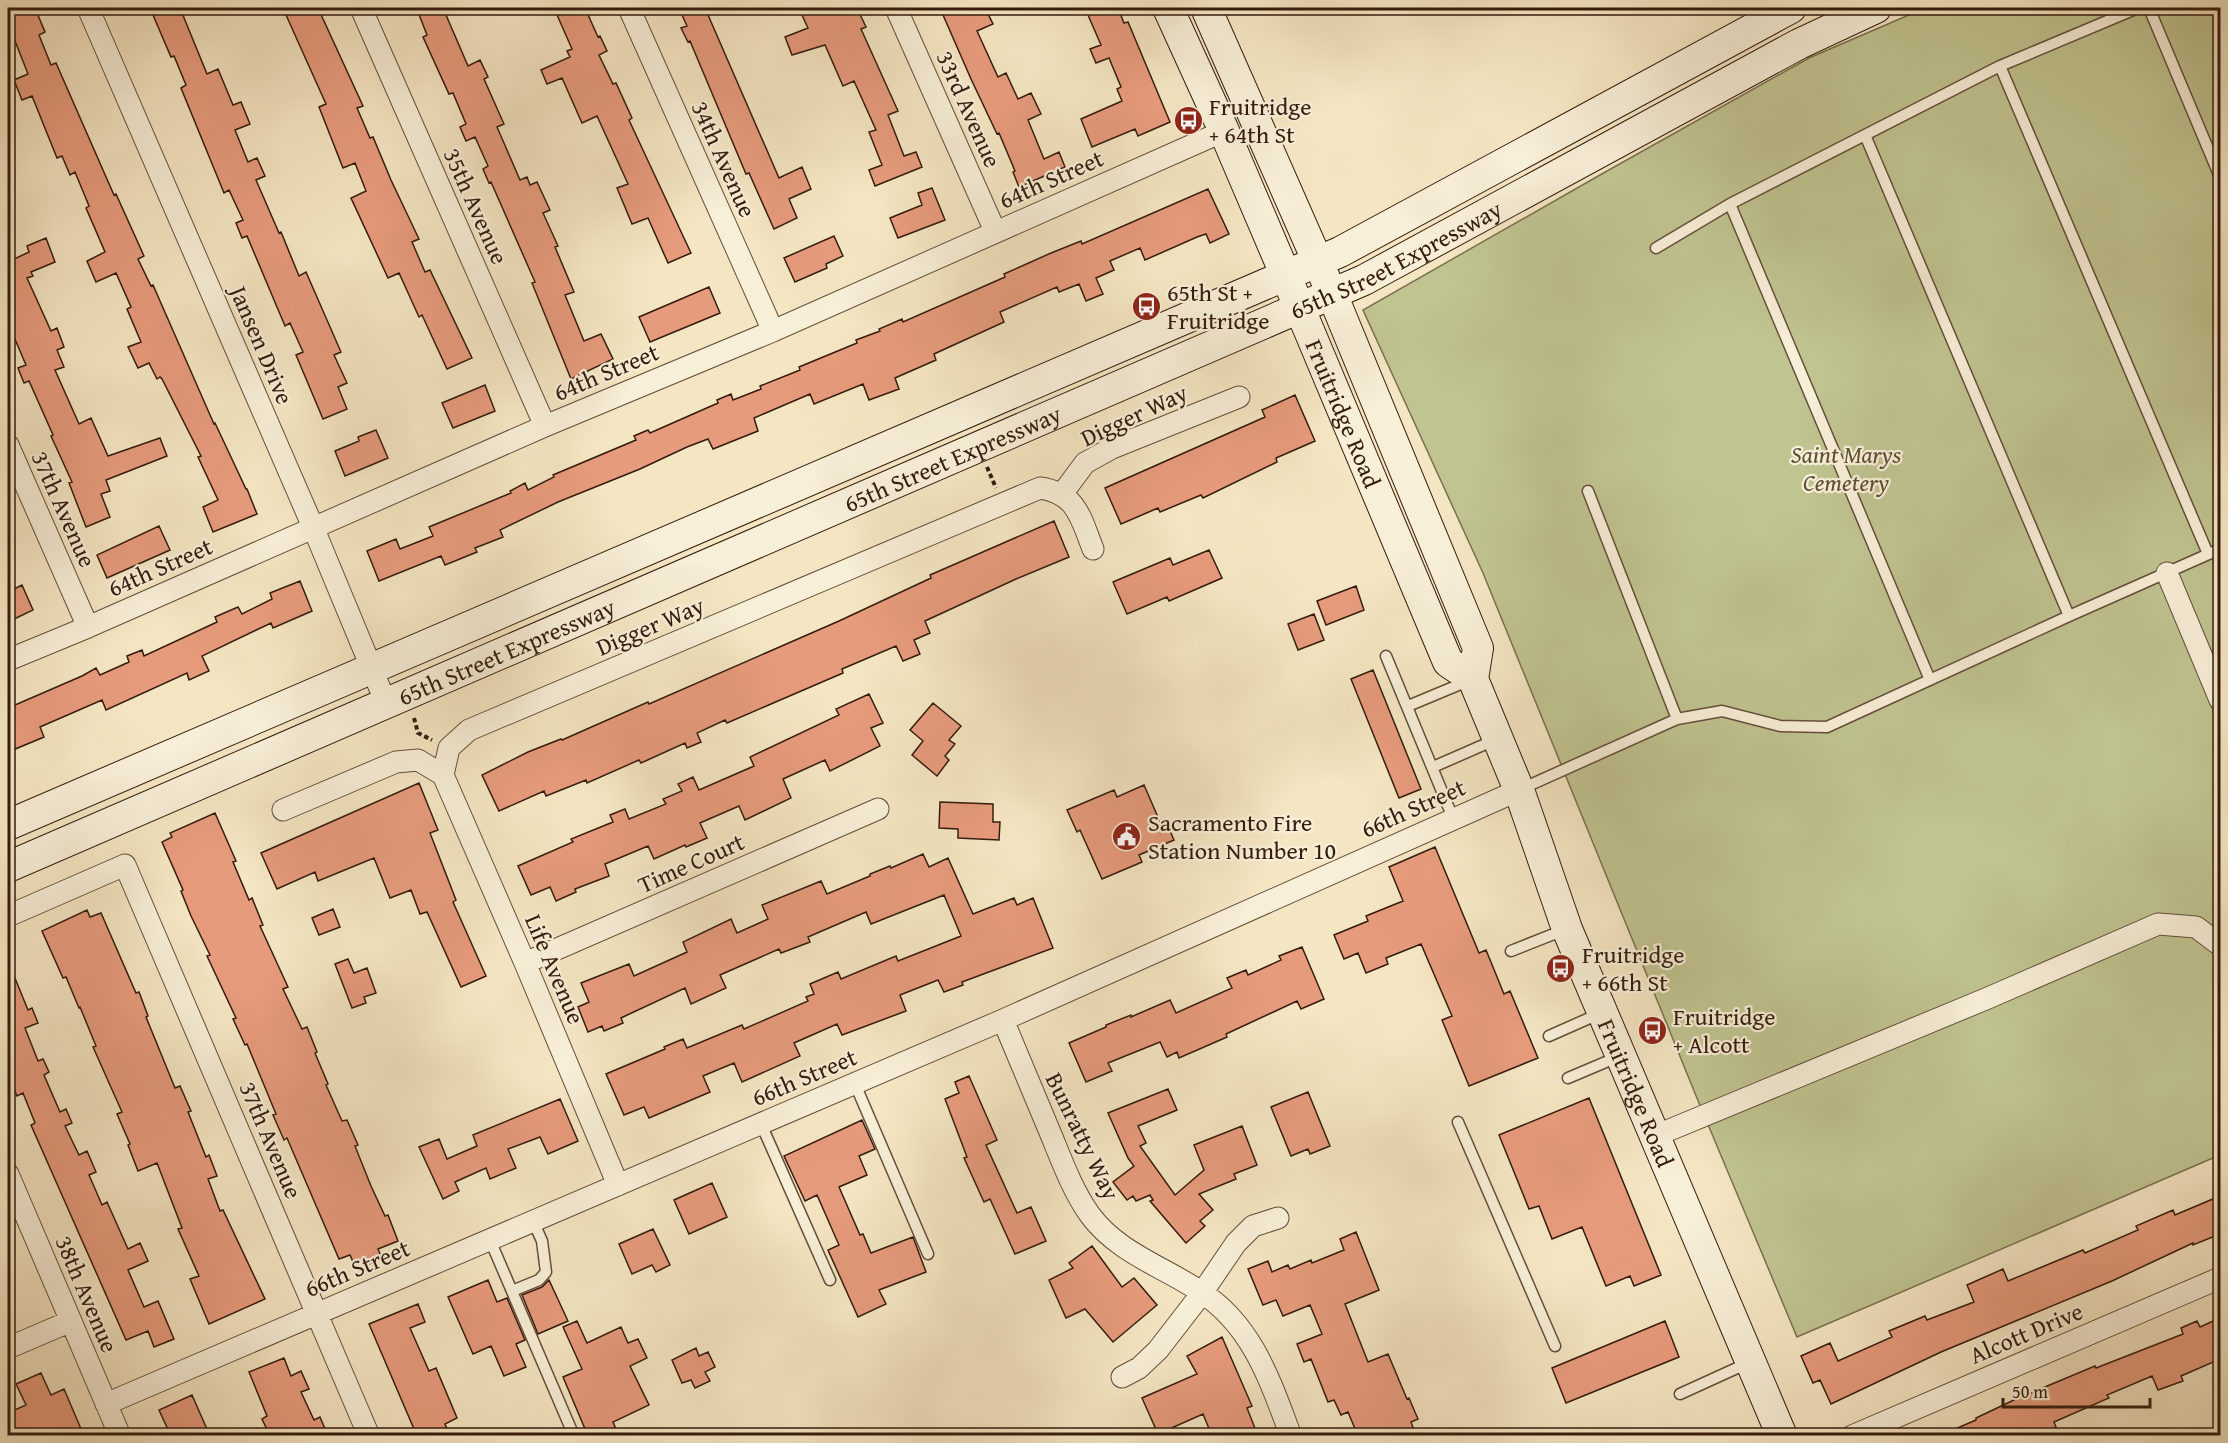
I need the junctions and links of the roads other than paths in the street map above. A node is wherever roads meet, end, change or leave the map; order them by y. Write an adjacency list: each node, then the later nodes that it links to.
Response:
1 (88, 8): 28 (street, Jansen Drive)
2 (361, 8): 24 (street, 35th Avenue)
3 (629, 8): 22 (street, 34th Avenue)
4 (896, 8): 16 (street, 33rd Avenue)
5 (1168, 8): 12 (main road, Fruitridge Road)
6 (1206, 8): 18 (main road, Fruitridge Road)
7 (1791, 8): 18 (main road, 65th Street Expressway)
8 (1876, 8): 20 (main road, 65th Street Expressway)
9 (2138, 8): 11 (lane)
10 (2149, 8): 14 (lane)
11 (2000, 66): 13 (lane); 31 (lane)
12 (1224, 130): 16 (street, 64th Street); 19 (main road, Fruitridge Road)
13 (1865, 135): 15 (lane); 33 (lane)
14 (2220, 177)
15 (1730, 204): 17 (lane); 39 (lane)
16 (995, 231): 22 (street, 64th Street)
17 (1656, 248)
18 (1317, 262): 19 (main road, 65th Street Expressway); 20 (main road, Fruitridge Road)
19 (1286, 275): 21 (main road, Fruitridge Road); 37 (main road, 65th Street Expressway)
20 (1332, 294): 21 (main road, 65th Street Expressway); 38 (main road, Fruitridge Road)
21 (1300, 309): 38 (main road, Fruitridge Road); 40 (main road, 65th Street Expressway)
22 (773, 331): 24 (street, 64th Street)
23 (1239, 397): 27 (street, Digger Way)
24 (545, 426): 28 (street, 64th Street)
25 (8, 445): 34 (street, 37th Avenue)
26 (1588, 491): 43 (lane)
27 (1062, 494): 29 (street); 46 (street, Digger Way)
28 (313, 527): 34 (street, 64th Street); 37 (street, Jansen Drive)
29 (1093, 549)
30 (2220, 549): 31 (lane)
31 (2208, 554): 32 (lane)
32 (2167, 573): 33 (lane); 41 (street)
33 (2069, 616): 39 (lane)
34 (88, 627): 36 (street, 64th Street)
35 (1386, 656): 42 (lane)
36 (8, 660)
37 (372, 670): 40 (street, Jansen Drive); 51 (main road, 65th Street Expressway)
38 (1473, 679): 42 (lane); 44 (main road, Fruitridge Road)
39 (1929, 680): 43 (lane)
40 (397, 699): 52 (main road, 65th Street Expressway)
41 (2220, 700)
42 (1408, 706): 45 (lane)
43 (1677, 719): 47 (lane)
44 (1497, 738): 45 (lane); 47 (main road, Fruitridge Road)
45 (1433, 767): 50 (lane)
46 (443, 775): 49 (street); 57 (street, Life Avenue)
47 (1519, 790): 50 (street, 66th Street); 54 (main road, Fruitridge Road)
48 (878, 809): 57 (street, Time Court)
49 (283, 810)
50 (1453, 818): 59 (street, 66th Street)
51 (8, 825)
52 (8, 867)
53 (8, 916): 77 (street, 37th Avenue)
54 (1567, 929): 56 (lane); 58 (main road, Fruitridge Road)
55 (2220, 945): 66 (street)
56 (1512, 951)
57 (525, 963): 68 (street, Life Avenue)
58 (1602, 1012): 60 (lane); 61 (main road, Fruitridge Road)
59 (1003, 1020): 63 (street, 66th Street); 76 (street, Bunratty Way)
60 (1549, 1036)
61 (1621, 1056): 62 (lane); 66 (main road, Fruitridge Road)
62 (1568, 1078)
63 (855, 1084): 65 (street, 66th Street); 72 (lane)
64 (1458, 1122): 79 (lane)
65 (761, 1124): 68 (street, 66th Street); 74 (lane)
66 (1655, 1136): 81 (main road, Fruitridge Road)
67 (8, 1174): 78 (street, 38th Avenue)
68 (618, 1185): 70 (street, 66th Street)
69 (1278, 1218): 76 (street)
70 (533, 1221): 71 (street, 66th Street); 75 (lane)
71 (490, 1240): 75 (lane); 77 (street, 66th Street)
72 (928, 1254)
73 (2220, 1278): 90 (street, Alcott Drive)
74 (830, 1280)
75 (512, 1291): 87 (lane)
76 (1202, 1293): 82 (street); 88 (street, Bunratty Way)
77 (317, 1313): 84 (street, 66th Street); 86 (street, 37th Avenue)
78 (71, 1321): 80 (street); 84 (street, 38th Avenue)
79 (1556, 1346)
80 (8, 1348)
81 (1750, 1362): 83 (lane); 89 (main road, Fruitridge Road)
82 (1122, 1377)
83 (1680, 1394)
84 (106, 1404): 85 (street, 38th Avenue)
85 (120, 1436)
86 (369, 1436)
87 (574, 1436)
88 (1291, 1436)
89 (1782, 1436)
90 (1852, 1436)

